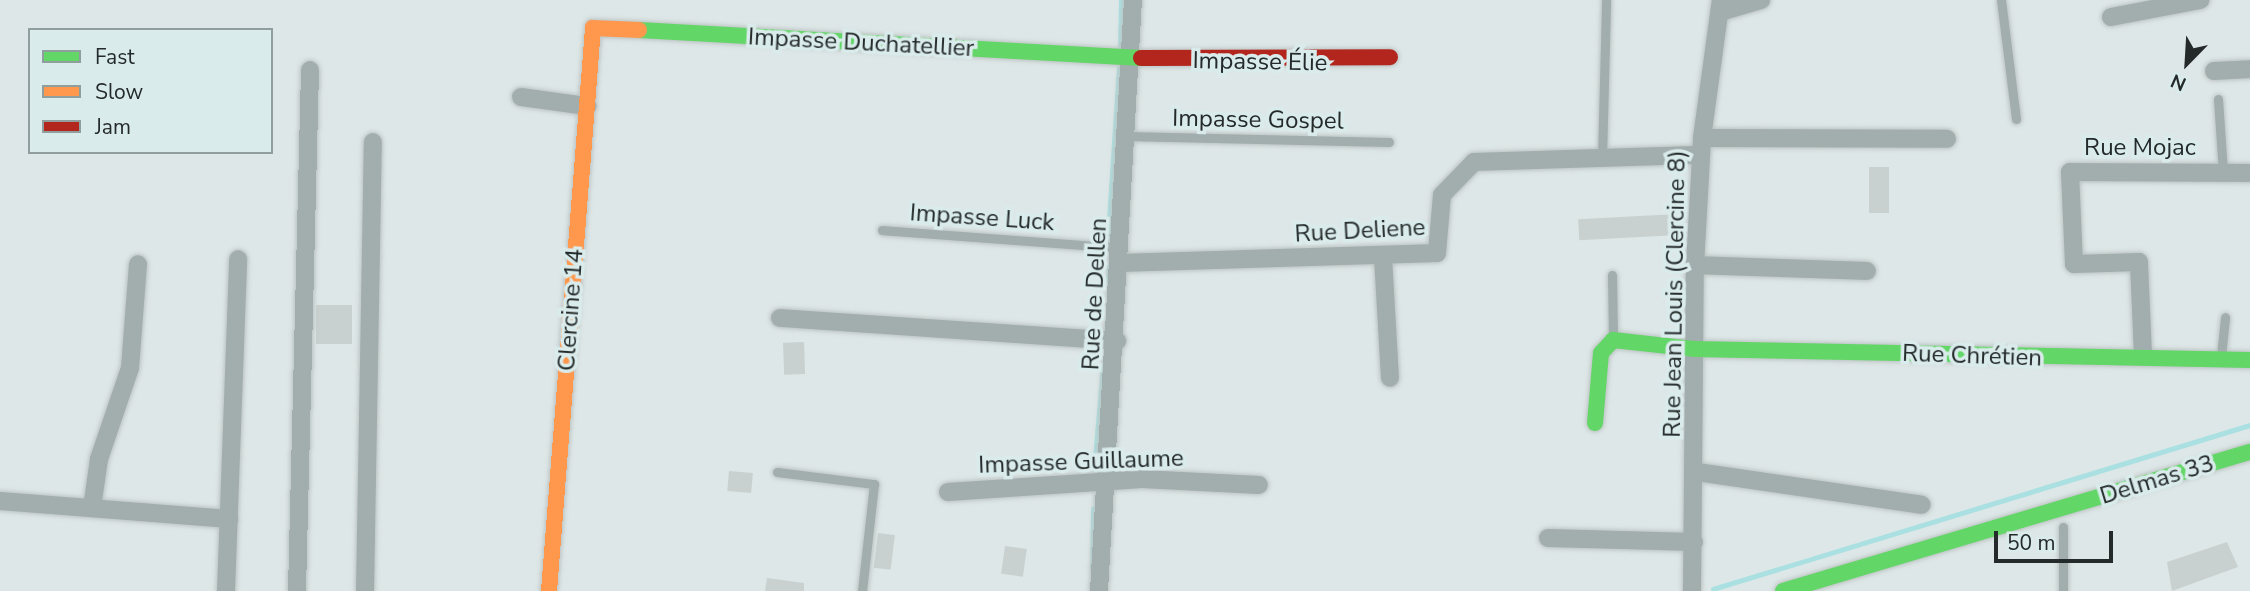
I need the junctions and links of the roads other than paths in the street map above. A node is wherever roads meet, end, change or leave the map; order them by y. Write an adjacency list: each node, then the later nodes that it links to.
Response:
1 (1133, 0): 10 (street, Rue de Dellen)
2 (1605, 0): 23 (lane)
3 (1761, 0): 6 (street)
4 (2001, 0): 17 (lane)
5 (2200, 0): 7 (street)
6 (1721, 6): 22 (street, Rue Jean Louis (Clercine 8))
7 (2111, 17)
8 (593, 28): 10 (street, Impasse Duchatellier); 16 (street, Clercine 14)
9 (1390, 57): 10 (street, Impasse Élie)
10 (1130, 58): 18 (street, Rue de Dellen)
11 (2250, 69): 13 (street)
12 (310, 70): 59 (street)
13 (2214, 71)
14 (521, 97): 16 (street)
15 (2218, 99): 24 (lane)
16 (587, 106): 61 (street, Clercine 14)
17 (2016, 119)
18 (1126, 136): 21 (lane, Impasse Gospel); 27 (street, Rue de Dellen)
19 (1947, 139): 22 (street, Rue Deliene)
20 (373, 142): 60 (street)
21 (1389, 142)
22 (1701, 146): 23 (street, Rue Deliene); 31 (street, Rue Jean Louis (Clercine 8))
23 (1602, 158): 28 (street, Rue Deliene)
24 (2223, 172): 25 (street, Rue Mojac); 39 (street, Rue Mojac)
25 (2250, 173)
26 (882, 230): 27 (lane, Impasse Luck)
27 (1122, 256): 28 (street, Rue Deliene); 37 (street, Rue de Dellen)
28 (1383, 257): 42 (street)
29 (238, 259): 54 (street)
30 (138, 264): 53 (street)
31 (1695, 265): 32 (street); 38 (street, Rue Jean Louis (Clercine 8))
32 (1867, 271)
33 (1612, 275): 36 (lane)
34 (2225, 317): 40 (lane)
35 (779, 318): 37 (street)
36 (1614, 340): 38 (street, Rue Chrétien); 43 (street)
37 (1117, 341): 49 (street, Rue de Dellen)
38 (1694, 349): 39 (street, Rue Chrétien); 47 (street, Rue Jean Louis (Clercine 8))
39 (2143, 355): 40 (street, Rue Chrétien)
40 (2221, 358): 41 (street, Rue Chrétien)
41 (2250, 360)
42 (1390, 378)
43 (1595, 423)
44 (2250, 452): 65 (street, Delmas 33)
45 (2250, 470): 55 (street, Delmas 33)
46 (776, 472): 62 (lane)
47 (1697, 472): 52 (street); 57 (street, Rue Jean Louis (Clercine 8))
48 (1259, 485): 49 (street, Impasse Guillaume)
49 (1108, 486): 50 (street, Impasse Guillaume); 63 (street, Rue de Dellen)
50 (948, 492)
51 (0, 501): 53 (street)
52 (1922, 505)
53 (92, 508): 54 (street)
54 (229, 519): 58 (street)
55 (2063, 527): 66 (street, Delmas 33); 67 (lane)
56 (1548, 538): 57 (street)
57 (1694, 542): 64 (street, Rue Jean Louis (Clercine 8))
58 (226, 591)
59 (297, 591)
60 (365, 591)
61 (549, 591)
62 (862, 591)
63 (1099, 591)
64 (1692, 591)
65 (1783, 591)
66 (1840, 591)
67 (2063, 591)

